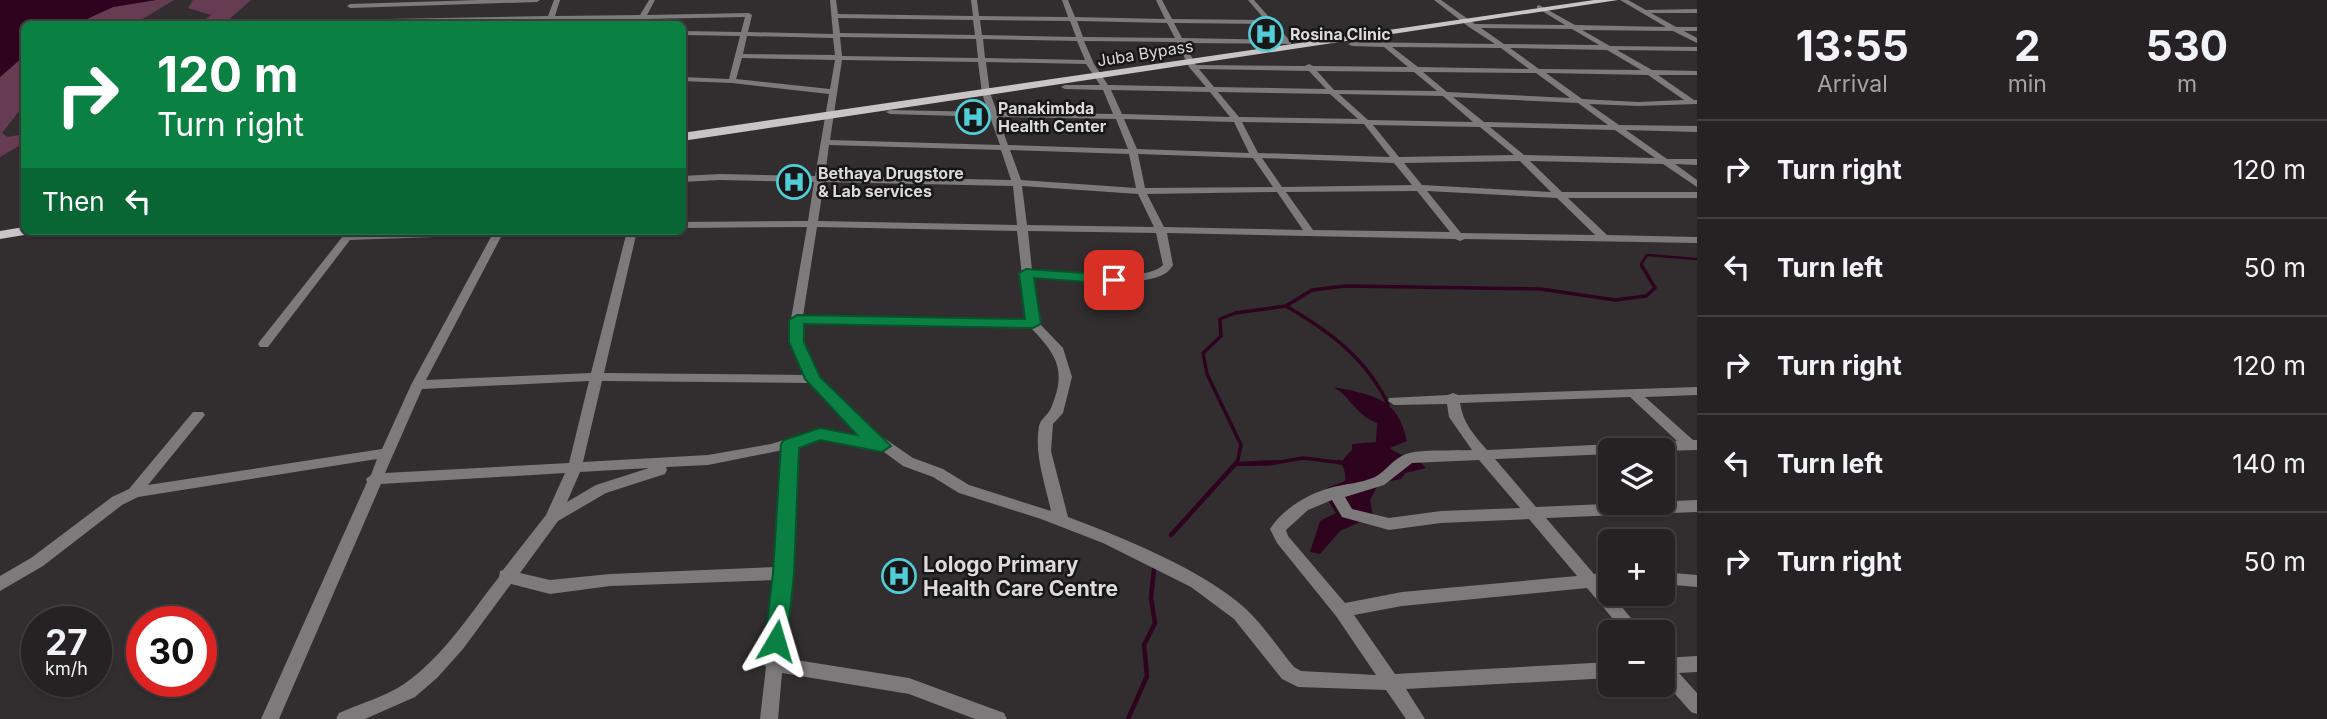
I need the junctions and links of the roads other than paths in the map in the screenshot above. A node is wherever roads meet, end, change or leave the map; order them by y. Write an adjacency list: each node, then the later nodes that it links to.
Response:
1 (537, 0): 13 (street)
2 (557, 0): 18 (street)
3 (652, 0): 24 (street)
4 (833, 0): 17 (street)
5 (974, 0): 19 (street)
6 (1065, 0): 20 (street)
7 (1159, 0): 21 (street)
8 (1251, 0): 25 (street)
9 (1437, 0): 26 (street)
10 (1589, 0): 14 (main road, Juba Bypass)
11 (1613, 0): 14 (main road, Juba Bypass)
12 (1623, 0): 15 (street)
13 (350, 3): 22 (street)
14 (1542, 8): 26 (main road, Juba Bypass); 27 (street)
15 (1647, 11): 16 (street); 28 (street)
16 (1697, 11)
17 (835, 16): 19 (street); 32 (street)
18 (551, 18): 23 (street); 24 (street)
19 (975, 18): 20 (street); 33 (street)
20 (1072, 18): 21 (street); 34 (street)
21 (1169, 20): 25 (street); 35 (street)
22 (332, 21)
23 (418, 21)
24 (640, 21): 31 (street)
25 (1270, 22): 37 (street)
26 (1466, 22): 27 (street); 37 (main road, Juba Bypass); 40 (street); 46 (main road, Juba Bypass)
27 (1574, 27): 28 (street); 41 (street)
28 (1676, 29): 29 (street); 36 (street)
29 (1697, 29)
30 (686, 33): 31 (street)
31 (742, 33): 32 (street); 43 (street)
32 (838, 36): 33 (street); 44 (street)
33 (976, 37): 34 (street); 45 (street)
34 (1080, 39): 35 (street); 49 (street)
35 (1178, 39): 37 (street); 46 (street)
36 (1697, 41)
37 (1287, 42): 46 (main road, Juba Bypass)
38 (1352, 44): 39 (street)
39 (1386, 45): 40 (street); 48 (street)
40 (1499, 45): 41 (street); 50 (street)
41 (1610, 47): 42 (street); 51 (street)
42 (1697, 49)
43 (737, 56): 44 (street); 54 (street)
44 (839, 58): 45 (street); 59 (street)
45 (981, 60): 49 (street); 58 (street)
46 (1190, 62): 47 (street); 49 (main road, Juba Bypass); 57 (street)
47 (1309, 66): 48 (street); 60 (street)
48 (1415, 68): 50 (street); 61 (street)
49 (1093, 70): 56 (street); 58 (main road, Juba Bypass)
50 (1536, 70): 51 (street); 62 (street)
51 (1651, 73): 52 (street); 63 (street)
52 (1697, 73)
53 (686, 79): 54 (street)
54 (732, 81): 59 (street)
55 (1065, 87): 56 (street)
56 (1107, 90): 57 (street); 67 (street)
57 (1210, 90): 60 (street); 68 (street)
58 (985, 91): 65 (main road, Juba Bypass); 66 (street)
59 (834, 92): 65 (street)
60 (1332, 92): 61 (street); 69 (street)
61 (1448, 94): 62 (street); 70 (street)
62 (1576, 101): 63 (street); 72 (street)
63 (1696, 103)
64 (890, 112): 66 (street)
65 (831, 113): 73 (main road, Juba Bypass); 74 (main road, Juba Bypass); 75 (street)
66 (991, 115): 67 (street); 76 (street)
67 (1118, 116): 68 (street); 77 (street)
68 (1237, 120): 69 (street); 78 (street)
69 (1367, 123): 70 (street); 80 (street)
70 (1480, 123): 72 (street); 79 (street)
71 (1697, 129): 72 (street)
72 (1619, 130): 81 (street)
73 (686, 131)
74 (686, 136)
75 (825, 142): 76 (street); 84 (street)
76 (1005, 145): 77 (street); 85 (street)
77 (1133, 150): 78 (street); 89 (street)
78 (1255, 155): 80 (street); 88 (street)
79 (1522, 158): 80 (street); 81 (street); 90 (street)
80 (1398, 160): 87 (street)
81 (1662, 161): 82 (street); 86 (street)
82 (1697, 162)
83 (686, 179): 84 (street)
84 (819, 179): 85 (street); 92 (street)
85 (1017, 183): 89 (street); 94 (street)
86 (1697, 184)
87 (1422, 188): 88 (street); 90 (street); 102 (street)
88 (1279, 190): 89 (street); 97 (street)
89 (1141, 191): 95 (street)
90 (1557, 195): 91 (street); 103 (street)
91 (1697, 195)
92 (810, 224): 93 (street); 94 (street); 106 (street)
93 (686, 225)
94 (1022, 229): 95 (street); 105 (street)
95 (1161, 231): 97 (street); 105 (street)
96 (21, 232): 98 (main road)
97 (1310, 233): 102 (street)
98 (0, 235)
99 (349, 235): 108 (street)
100 (496, 235): 111 (street)
101 (631, 235): 109 (street)
102 (1460, 238): 103 (street)
103 (1604, 238): 104 (street)
104 (1697, 240)
105 (1026, 273): 107 (street)
106 (797, 320): 107 (street); 110 (street)
107 (1033, 324): 130 (street)
108 (264, 344)
109 (596, 377): 110 (street); 111 (street); 123 (street)
110 (813, 379): 118 (street)
111 (417, 385): 120 (street)
112 (1697, 391): 113 (street)
113 (1632, 392): 114 (street); 119 (street)
114 (1453, 397): 115 (street); 121 (street)
115 (1394, 401)
116 (198, 415): 125 (street)
117 (790, 444): 118 (street); 122 (street); 131 (street)
118 (882, 446): 130 (street)
119 (1695, 447): 121 (street)
120 (385, 453): 124 (street); 125 (street)
121 (1484, 454): 126 (street); 128 (street)
122 (684, 462): 123 (street); 129 (street)
123 (574, 470): 124 (street); 129 (street)
124 (373, 479): 147 (street)
125 (135, 492): 137 (street)
126 (1335, 492): 128 (street); 138 (street)
127 (1697, 506): 128 (street)
128 (1534, 513): 135 (street)
129 (552, 518): 132 (street)
130 (1061, 521): 145 (street)
131 (784, 573): 132 (street); 140 (street)
132 (506, 576): 148 (street)
133 (1675, 579): 136 (street)
134 (1598, 580): 135 (street)
135 (1591, 581): 138 (street); 139 (street)
136 (1697, 581)
137 (0, 584)
138 (1342, 611): 145 (street)
139 (1623, 620)
140 (773, 664): 149 (street); 150 (street)
141 (1697, 664): 142 (street)
142 (1675, 665)
143 (1598, 671): 145 (street)
144 (1675, 680): 146 (street)
145 (1391, 682): 151 (street)
146 (1697, 706)
147 (270, 719)
148 (345, 719)
149 (769, 719)
150 (998, 719)
151 (1416, 719)

